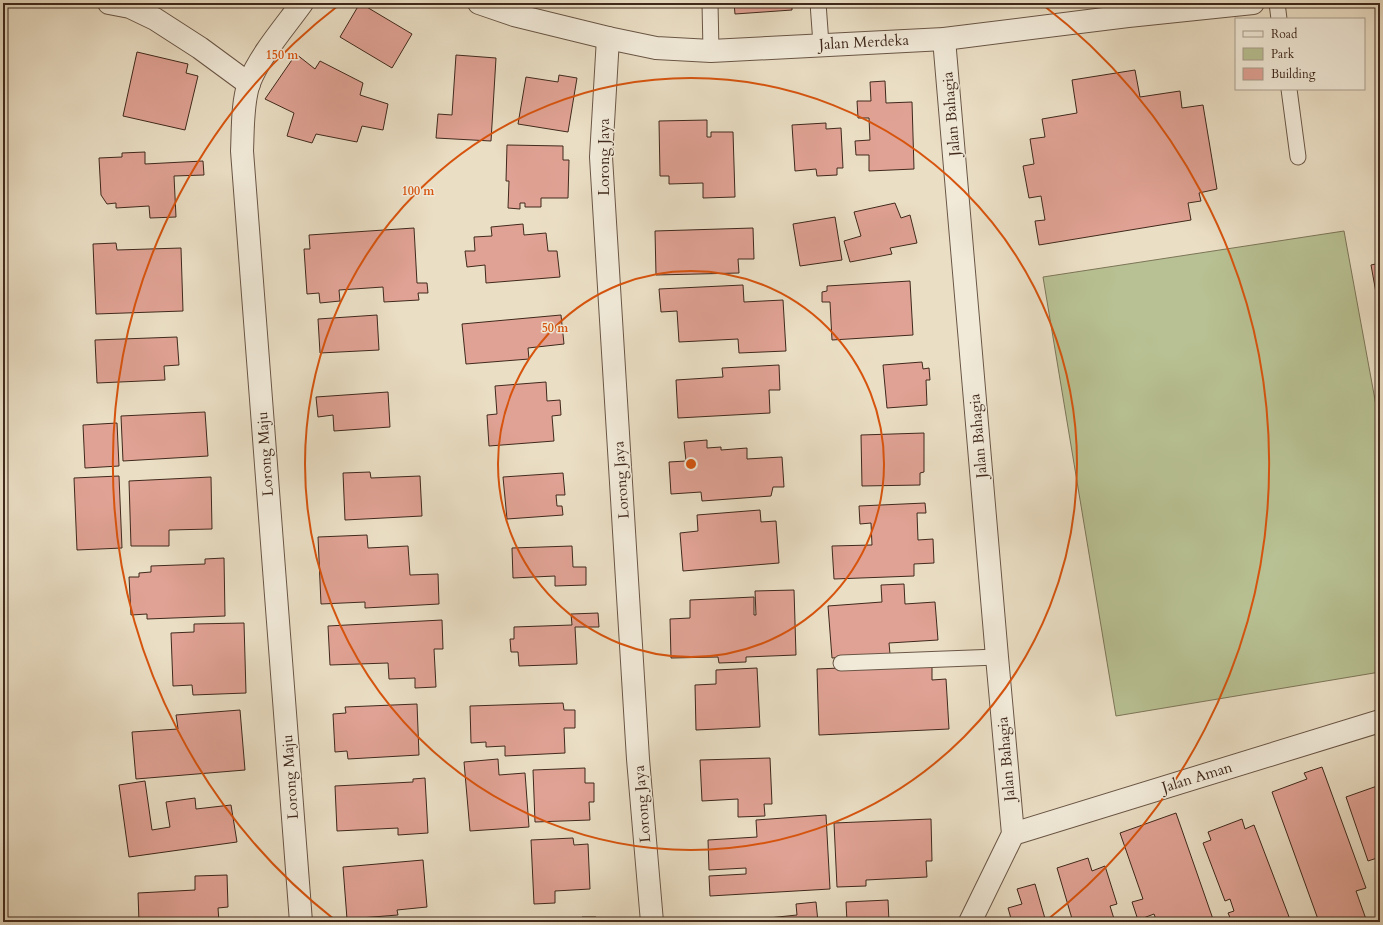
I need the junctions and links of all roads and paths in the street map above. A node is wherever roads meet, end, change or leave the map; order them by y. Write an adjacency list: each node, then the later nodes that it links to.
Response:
1 (109, 3): 14 (street)
2 (302, 3): 14 (street, Lorong Maju)
3 (479, 3): 10 (street, Jalan Merdeka)
4 (710, 3): 13 (lane)
5 (818, 3): 12 (lane)
6 (1253, 3): 8 (street, Jalan Merdeka)
7 (1277, 3): 9 (lane)
8 (1127, 9): 11 (street, Jalan Merdeka)
9 (1279, 18)
10 (608, 38): 13 (street, Jalan Merdeka); 22 (street, Lorong Jaya)
11 (944, 39): 12 (street, Jalan Merdeka); 17 (street, Jalan Bahagia)
12 (821, 44): 13 (street, Jalan Merdeka)
13 (711, 51)
14 (249, 84): 21 (street, Lorong Maju)
15 (1289, 90): 16 (lane)
16 (1298, 157)
17 (997, 657): 18 (lane); 20 (street, Jalan Bahagia)
18 (840, 663)
19 (1380, 721): 20 (street, Jalan Aman)
20 (1014, 834): 23 (street)
21 (301, 922)
22 (652, 922)
23 (970, 922)

